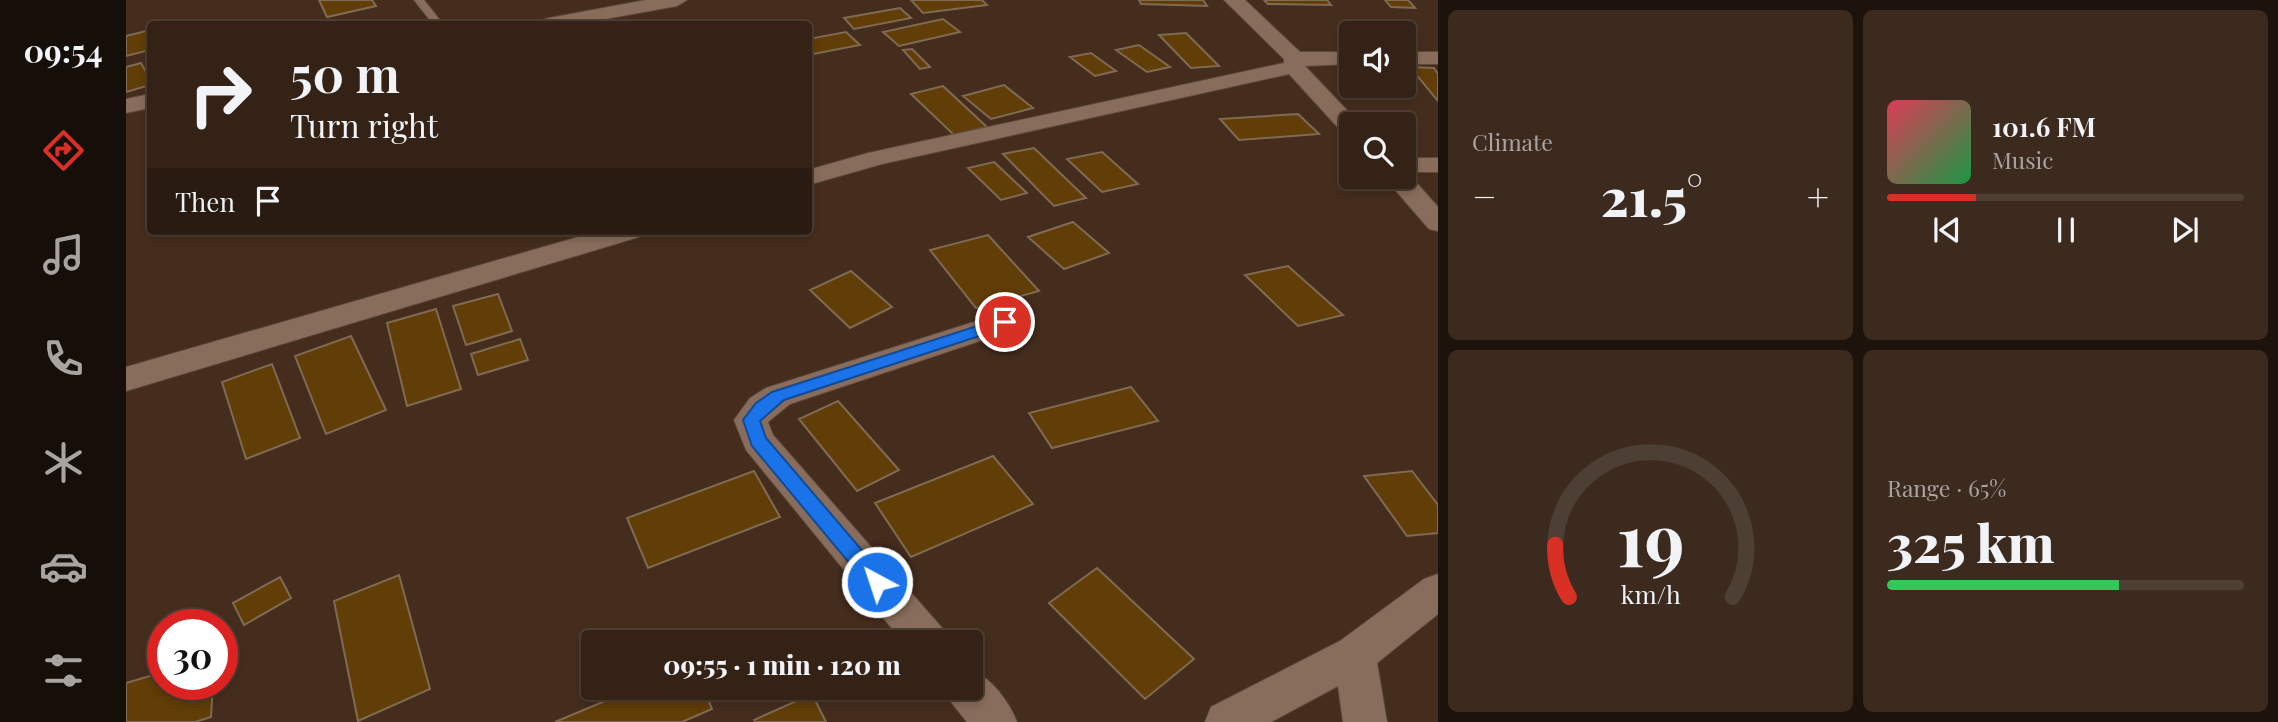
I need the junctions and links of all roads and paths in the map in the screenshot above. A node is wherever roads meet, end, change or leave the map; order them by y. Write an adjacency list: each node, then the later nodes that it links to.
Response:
1 (419, 0): 4 (lane)
2 (677, 0): 5 (street)
3 (1234, 0): 9 (street)
4 (436, 21)
5 (565, 21)
6 (1416, 58): 7 (street)
7 (1438, 58)
8 (1339, 59): 9 (street)
9 (1295, 63): 12 (street); 15 (street)
10 (147, 102): 11 (street)
11 (126, 106)
12 (1339, 114)
13 (1416, 165): 14 (street)
14 (1438, 165)
15 (812, 177)
16 (1408, 189): 17 (street)
17 (1438, 223)
18 (615, 235): 20 (street)
19 (1005, 322): 22 (street)
20 (126, 379)
21 (1438, 591): 23 (street)
22 (918, 630)
23 (1355, 655): 26 (street); 27 (street)
24 (976, 700): 25 (street)
25 (995, 722)
26 (1227, 722)
27 (1365, 722)

